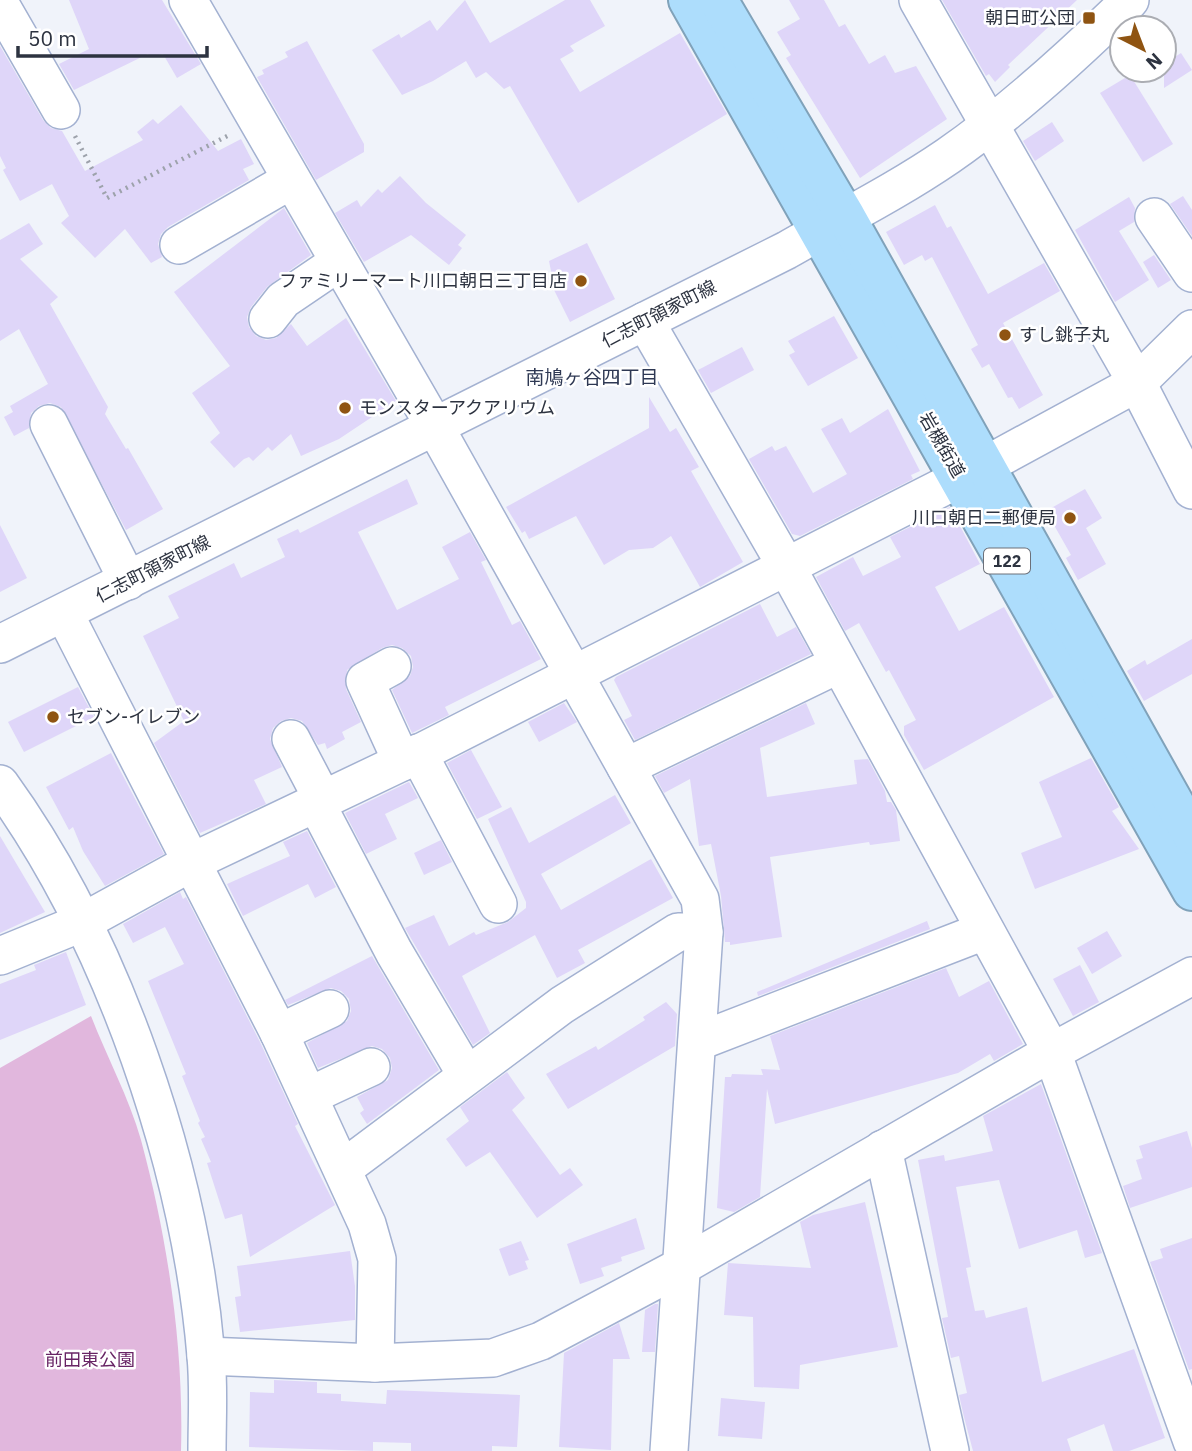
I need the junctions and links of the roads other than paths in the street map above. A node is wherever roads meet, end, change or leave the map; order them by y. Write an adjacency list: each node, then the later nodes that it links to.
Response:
1 (188, 0): 9 (street)
2 (688, 0): 11 (highway, 岩槻街道 / 122)
3 (718, 0): 11 (highway, 岩槻街道 / 122)
4 (918, 0): 8 (street)
5 (1130, 0): 8 (street, 仁志町領家町線)
6 (0, 4): 7 (street)
7 (61, 110)
8 (988, 125): 11 (street, 仁志町領家町線); 18 (street)
9 (291, 180): 12 (street); 13 (street)
10 (1154, 217): 14 (street)
11 (833, 224): 16 (street, 仁志町領家町線); 21 (highway, 岩槻街道 / 122)
12 (179, 245)
13 (339, 262): 15 (street); 20 (street)
14 (1192, 274)
15 (268, 319)
16 (645, 321): 20 (street, 仁志町領家町線); 23 (street)
17 (1192, 330): 18 (street)
18 (1137, 383): 21 (street); 22 (street)
19 (49, 424): 24 (street)
20 (435, 427): 24 (street, 仁志町領家町線); 29 (street)
21 (973, 470): 23 (street); 35 (highway, 岩槻街道 / 122); 37 (highway, 岩槻街道 / 122)
22 (1192, 491)
23 (785, 564): 27 (street); 29 (street)
24 (128, 581): 25 (street, 仁志町領家町線)
25 (64, 613): 26 (street, 仁志町領家町線); 36 (street)
26 (0, 644)
27 (839, 664): 32 (street); 40 (street)
28 (392, 666): 31 (street)
29 (573, 672): 31 (street); 32 (street)
30 (291, 739): 34 (street)
31 (410, 758): 34 (street); 38 (street)
32 (626, 767): 41 (street)
33 (0, 784): 39 (street)
34 (319, 802): 36 (street); 49 (street)
35 (1192, 835)
36 (192, 862): 39 (street); 45 (street)
37 (1192, 891)
38 (498, 904)
39 (81, 923): 42 (street); 54 (street)
40 (984, 931): 46 (street); 47 (street)
41 (704, 932): 46 (street); 49 (street)
42 (0, 956)
43 (1192, 976): 47 (street)
44 (330, 1009): 45 (street)
45 (279, 1033): 50 (street)
46 (697, 1042): 53 (street)
47 (1052, 1052): 51 (street); 56 (street)
48 (371, 1067): 50 (street)
49 (466, 1074): 52 (street)
50 (309, 1096): 52 (street)
51 (883, 1149): 53 (street); 59 (street)
52 (344, 1168): 55 (street)
53 (682, 1266): 55 (street); 58 (street)
54 (206, 1356): 55 (street); 57 (street)
55 (375, 1363)
56 (1192, 1441)
57 (207, 1451)
58 (669, 1451)
59 (950, 1451)

